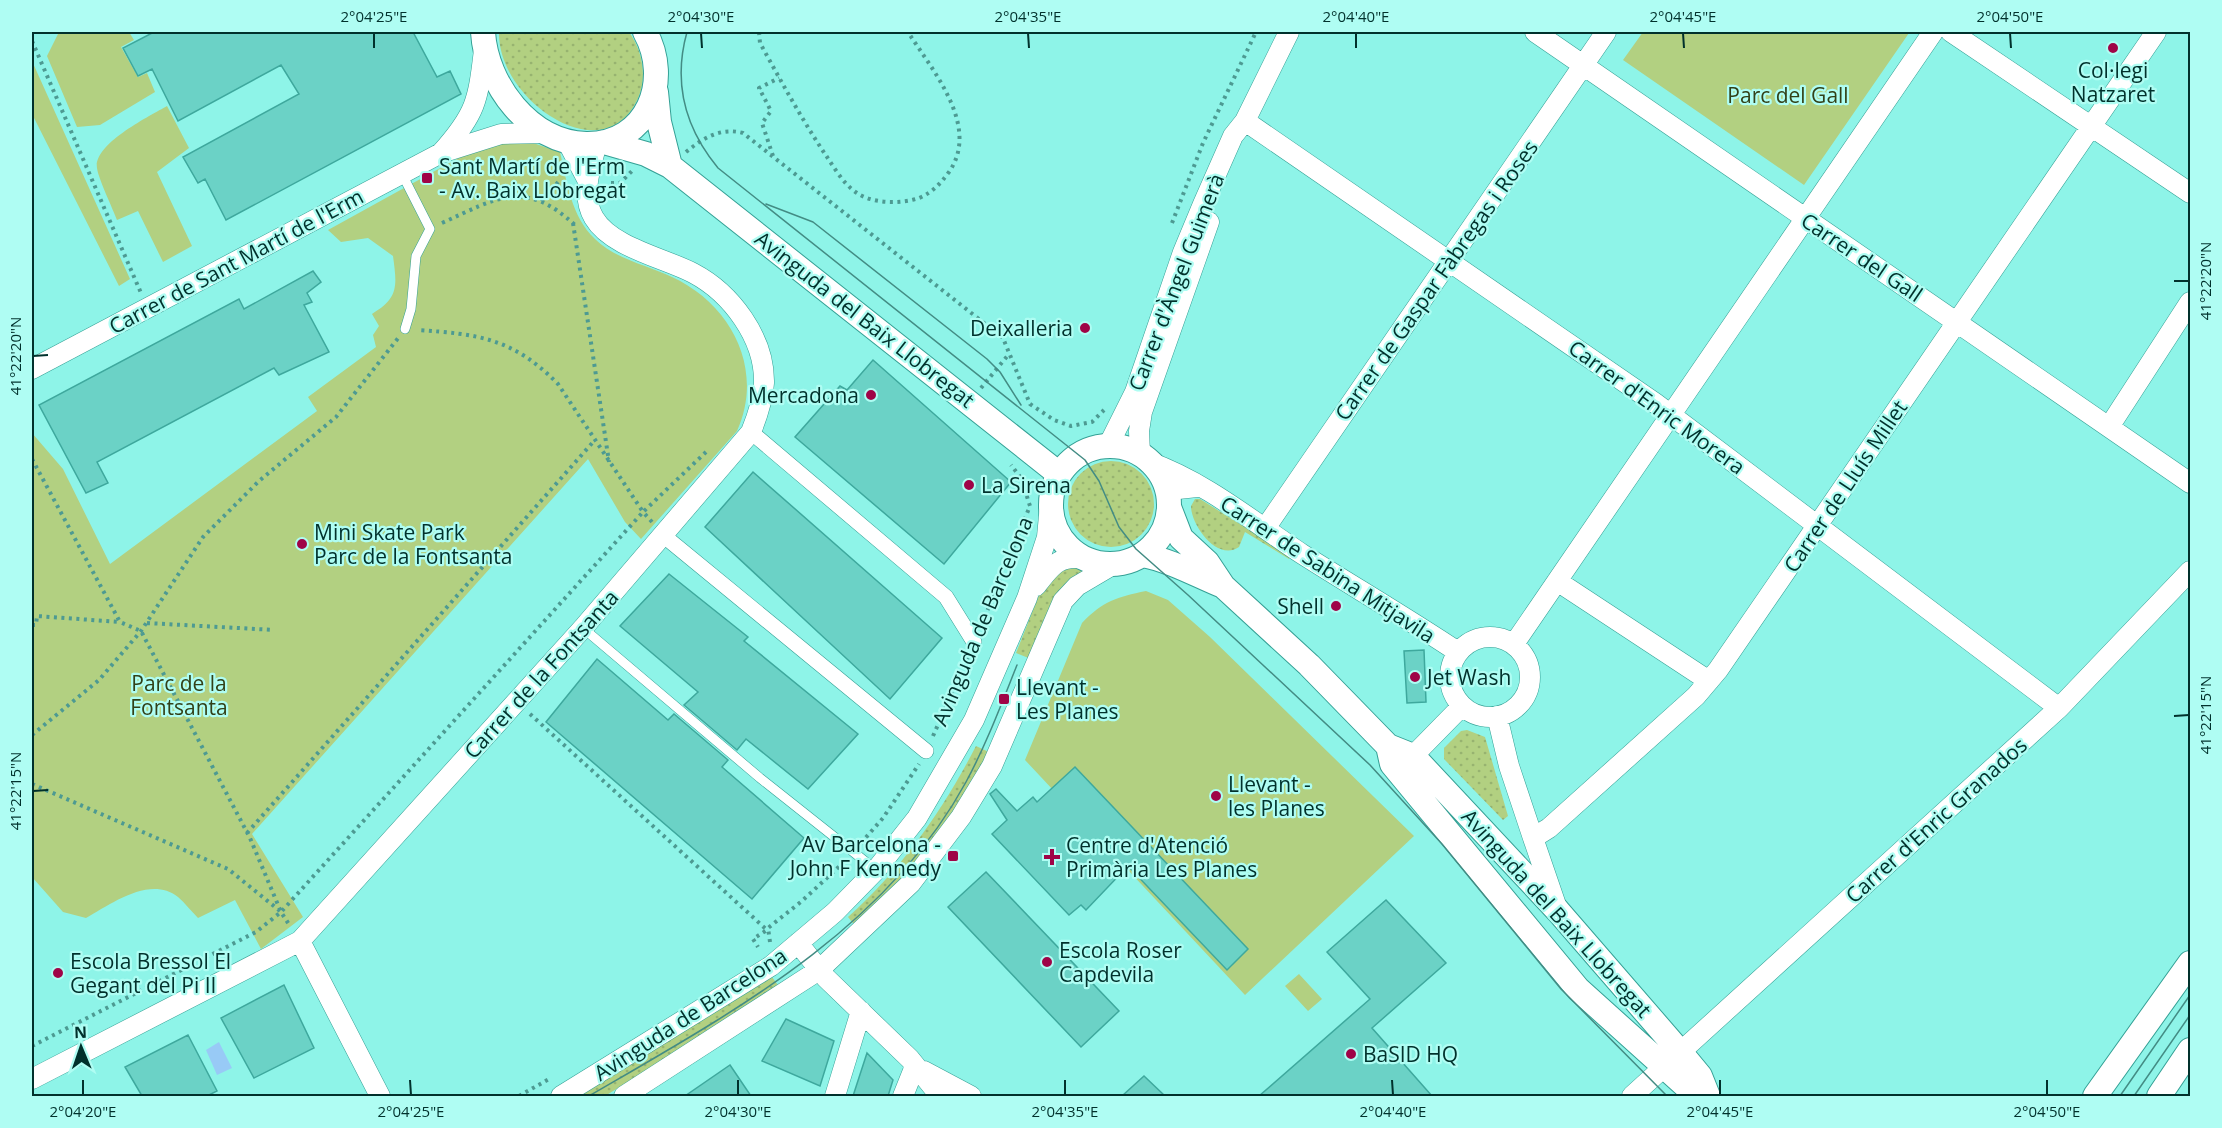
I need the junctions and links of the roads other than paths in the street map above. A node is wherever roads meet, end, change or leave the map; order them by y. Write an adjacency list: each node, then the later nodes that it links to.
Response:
1 (645, 32): 10 (street)
2 (659, 32): 10 (street)
3 (1289, 32): 13 (street, Carrer d'Àngel Guimerà)
4 (1535, 32): 11 (street, Carrer del Gall)
5 (1606, 32): 11 (street, Carrer de Gaspar Fàbregas i Roses)
6 (1933, 32): 22 (street)
7 (1951, 32): 14 (street)
8 (2156, 32): 14 (street, Carrer de Lluís Millet)
9 (483, 40): 15 (street); 17 (street, Carrer de Sant Martí de l'Erm)
10 (656, 58): 12 (street)
11 (1582, 64): 22 (street, Carrer del Gall); 23 (street, Carrer de Gaspar Fàbregas i Roses)
12 (656, 92): 16 (street); 18 (street)
13 (1245, 121): 23 (street, Carrer d'Enric Morera); 31 (street, Carrer d'Àngel Guimerà); 32 (street, Carrer d'Àngel Guimerà)
14 (2092, 126): 21 (street); 25 (street, Carrer de Lluís Millet)
15 (557, 137): 16 (street, Avinguda del Baix Llobregat); 17 (street, Carrer de Sant Martí de l'Erm); 20 (street, Carrer de la Fontsanta)
16 (600, 142): 18 (street, Avinguda del Baix Llobregat); 20 (street, Carrer de la Fontsanta)
17 (441, 153): 19 (street, Carrer de Sant Martí de l'Erm)
18 (670, 165): 33 (street, Avinguda del Baix Llobregat)
19 (402, 174): 26 (lane); 27 (street, Carrer de Sant Martí de l'Erm)
20 (588, 181): 30 (street, Carrer de la Fontsanta)
21 (2190, 193)
22 (1807, 219): 25 (street, Carrer del Gall); 28 (street)
23 (1449, 261): 28 (street, Carrer d'Enric Morera); 39 (street, Carrer de Gaspar Fàbregas i Roses)
24 (2190, 302): 29 (street)
25 (1958, 322): 29 (street, Carrer del Gall); 38 (street, Carrer de Lluís Millet)
26 (405, 329)
27 (32, 369)
28 (1671, 415): 38 (street, Carrer d'Enric Morera); 45 (street)
29 (2109, 427): 34 (street, Carrer del Gall)
30 (751, 432): 40 (street, Carrer de la Fontsanta); 49 (street)
31 (1108, 446): 32 (street); 33 (street)
32 (1144, 458): 35 (street, Carrer de Sabina Mitjavila); 36 (street)
33 (1059, 474): 37 (street)
34 (2190, 483)
35 (1197, 487): 36 (street, Carrer de Sabina Mitjavila); 39 (street, Carrer de Sabina Mitjavila)
36 (1169, 500): 41 (street); 46 (street, Avinguda del Baix Llobregat)
37 (1050, 505): 42 (street); 47 (street)
38 (1819, 526): 52 (street, Carrer de Lluís Millet); 54 (street, Carrer d'Enric Morera)
39 (1266, 527): 51 (street, Carrer de Sabina Mitjavila)
40 (664, 537): 48 (street, Carrer de la Fontsanta); 57 (street)
41 (1143, 555): 43 (street); 46 (street, Avinguda del Baix Llobregat)
42 (1089, 560): 43 (street); 47 (street)
43 (1116, 563): 65 (street, Avinguda de Barcelona)
44 (2190, 571): 54 (street, Carrer d'Enric Granados)
45 (1557, 581): 50 (street); 52 (street)
46 (1223, 586): 56 (street, Avinguda del Baix Llobregat)
47 (1027, 598): 60 (street, Avinguda de Barcelona)
48 (583, 628): 60 (lane); 62 (street, Carrer de la Fontsanta)
49 (974, 642)
50 (1514, 644): 51 (street); 55 (street)
51 (1458, 652): 53 (street)
52 (1709, 681): 59 (street, Carrer de Lluís Millet)
53 (1462, 706): 55 (street); 58 (street)
54 (2059, 708): 68 (street, Carrer d'Enric Granados)
55 (1497, 716): 59 (street)
56 (1388, 746): 58 (street, Avinguda del Baix Llobregat); 68 (street, Avinguda del Baix Llobregat)
57 (926, 751)
58 (1413, 756): 61 (street, Avinguda del Baix Llobregat)
59 (1533, 838): 61 (street)
60 (876, 870): 63 (street, Avinguda de Barcelona)
61 (1558, 911): 68 (street, Avinguda del Baix Llobregat)
62 (300, 941): 70 (street, Carrer de la Fontsanta); 71 (street)
63 (798, 943): 65 (street); 72 (street, Avinguda de Barcelona)
64 (2190, 963): 81 (street)
65 (819, 970): 66 (street); 73 (street, Avinguda de Barcelona)
66 (861, 1011): 69 (street); 74 (street)
67 (2190, 1050): 82 (street)
68 (1672, 1060): 78 (street, Carrer d'Enric Granados); 79 (street, Avinguda del Baix Llobregat); 80 (street, Avinguda del Baix Llobregat)
69 (915, 1066): 75 (street); 76 (street); 77 (street)
70 (32, 1079)
71 (380, 1096)
72 (561, 1096)
73 (627, 1096)
74 (835, 1096)
75 (903, 1096)
76 (940, 1096)
77 (971, 1096)
78 (1632, 1096)
79 (1697, 1096)
80 (1708, 1096)
81 (2095, 1096)
82 (2158, 1096)

